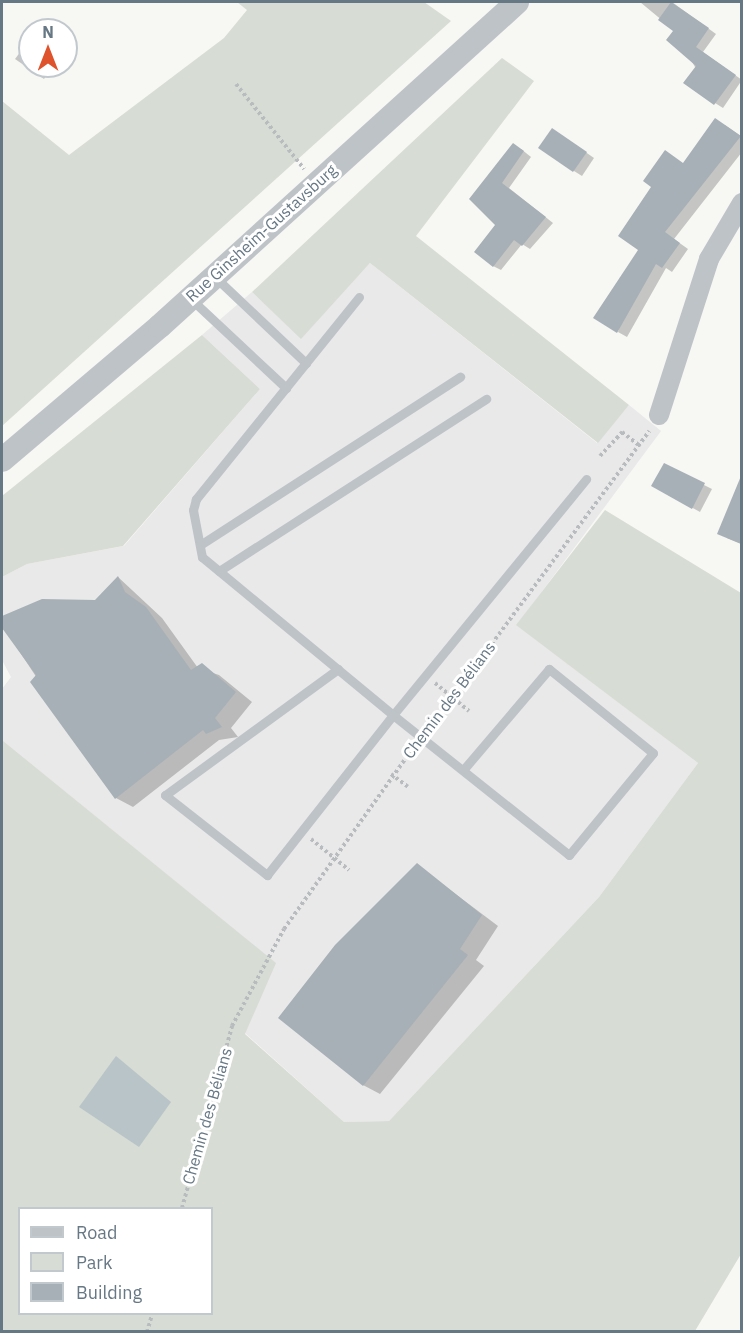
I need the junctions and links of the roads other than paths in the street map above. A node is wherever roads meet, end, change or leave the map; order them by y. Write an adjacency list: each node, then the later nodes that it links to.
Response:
1 (517, 2): 3 (street, Rue Ginsheim-Gustavsburg)
2 (741, 203): 10 (street)
3 (214, 276): 5 (street, Rue Ginsheim-Gustavsburg); 6 (lane)
4 (359, 297): 6 (lane)
5 (190, 298): 8 (lane); 11 (street, Rue Ginsheim-Gustavsburg)
6 (306, 363): 8 (lane)
7 (460, 378): 13 (lane)
8 (286, 388): 13 (lane)
9 (486, 399): 14 (lane)
10 (659, 415)
11 (2, 460)
12 (585, 479): 16 (lane)
13 (200, 545): 14 (lane)
14 (219, 571): 15 (lane)
15 (338, 669): 16 (lane); 16 (lane)
16 (393, 714): 17 (lane)
17 (464, 769): 17 (lane)

